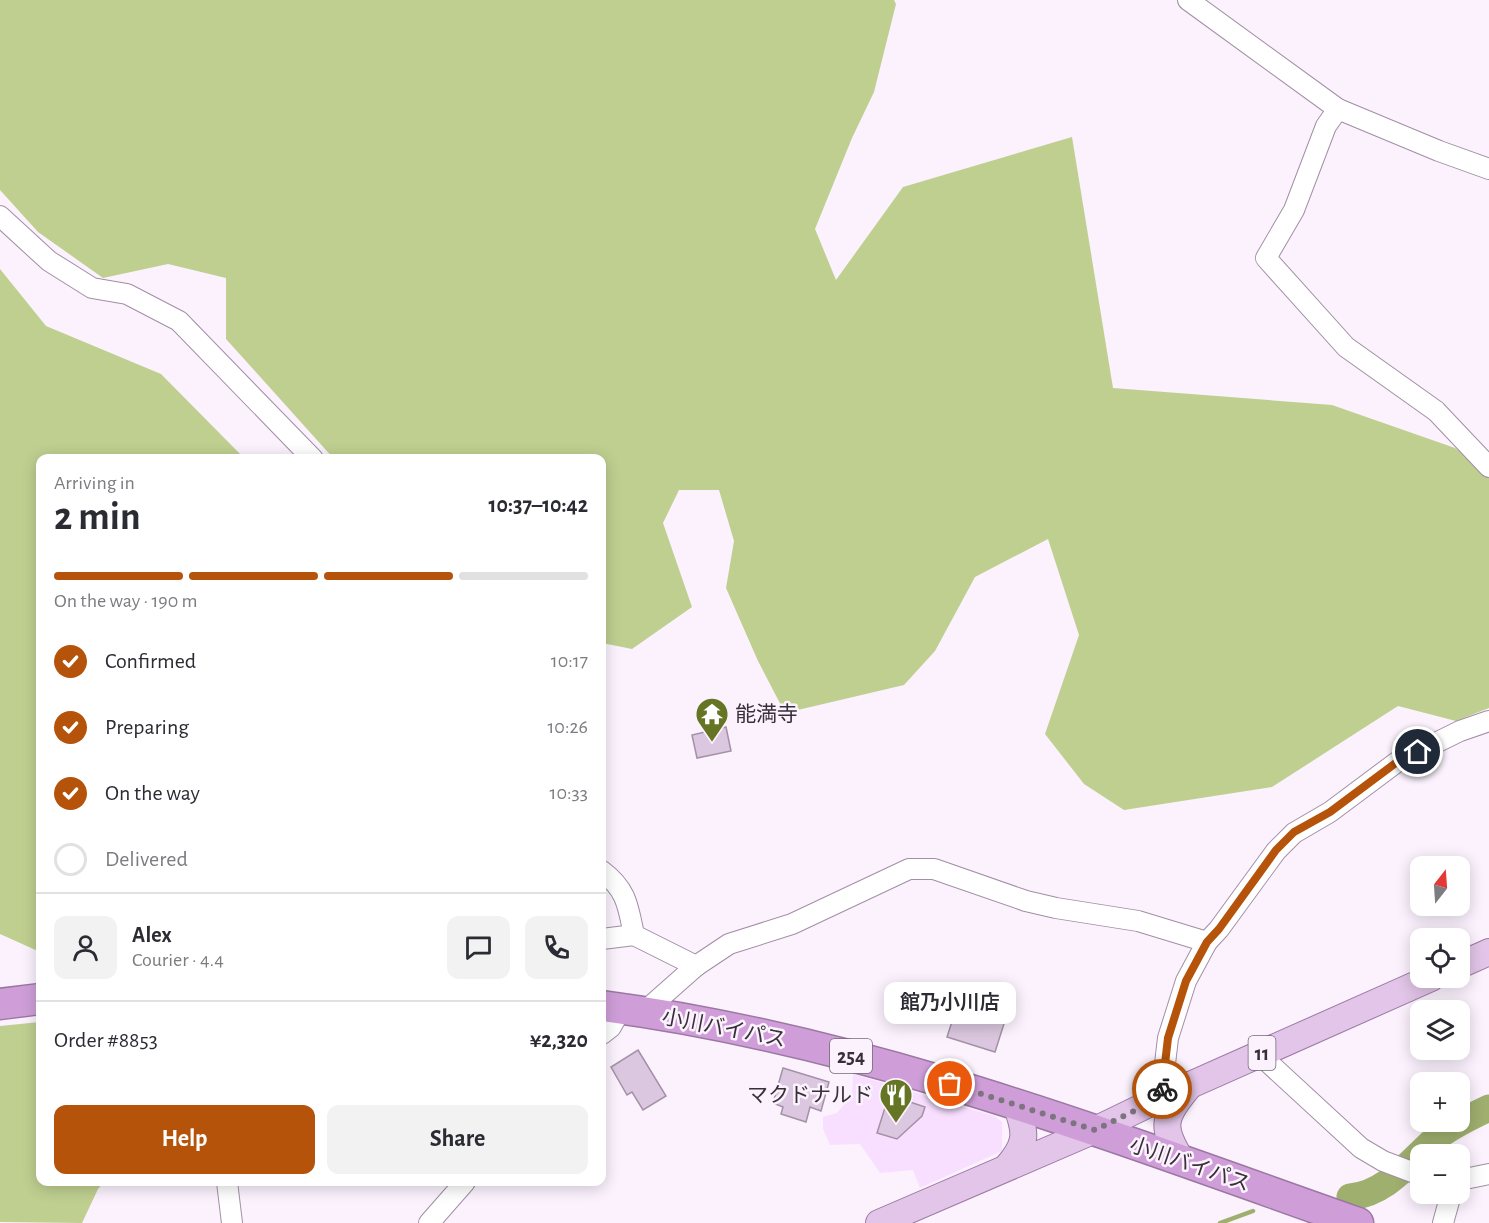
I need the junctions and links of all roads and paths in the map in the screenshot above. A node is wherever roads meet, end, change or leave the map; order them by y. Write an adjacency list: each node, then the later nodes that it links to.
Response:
1 (1188, 0): 2 (street)
2 (1338, 109): 3 (street); 6 (street)
3 (1489, 169)
4 (0, 216): 5 (street)
5 (308, 454)
6 (1489, 467)
7 (1489, 721): 11 (street)
8 (606, 874): 9 (street)
9 (634, 935): 10 (street); 14 (street)
10 (606, 938)
11 (1207, 942): 14 (street); 22 (street)
12 (1489, 952): 13 (main road)
13 (1470, 961)
14 (696, 966): 18 (street)
15 (1410, 987): 20 (main road, 11)
16 (36, 1000): 17 (highway)
17 (0, 1004)
18 (622, 1009): 19 (street); 23 (highway, 小川バイパス / 254)
19 (606, 1031)
20 (1259, 1054): 21 (main road, 11); 27 (street)
21 (1190, 1085): 22 (main road, 11); 25 (main road)
22 (1161, 1098): 24 (main road, 11)
23 (1016, 1105): 24 (highway, 小川バイパス / 254); 26 (main road)
24 (1095, 1130): 25 (highway, 小川バイパス / 254); 26 (main road, 11)
25 (1182, 1161): 36 (highway, 小川バイパス / 254)
26 (1007, 1167): 35 (main road, 11)
27 (1410, 1172)
28 (1489, 1174): 29 (street)
29 (1470, 1178)
30 (227, 1186): 33 (street)
31 (461, 1186): 34 (street)
32 (1448, 1204): 37 (street)
33 (232, 1223)
34 (429, 1223)
35 (879, 1223)
36 (1358, 1223)
37 (1443, 1223)

